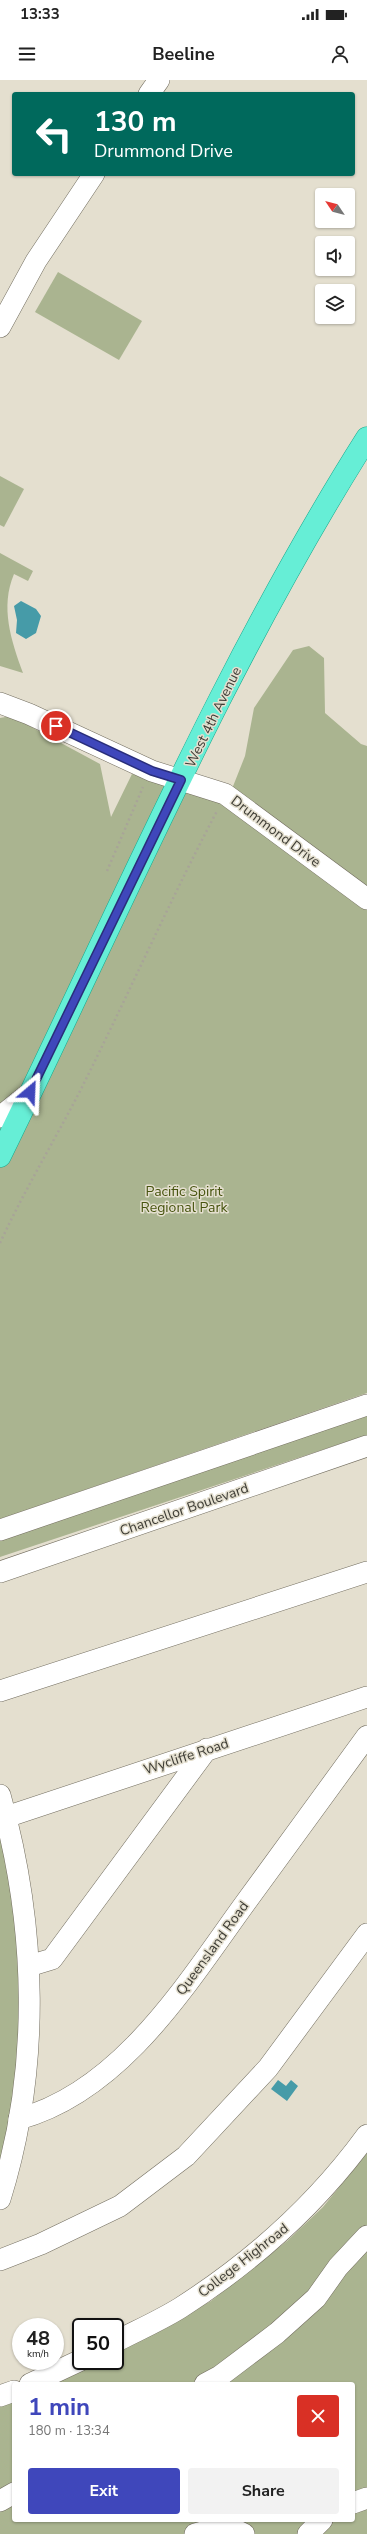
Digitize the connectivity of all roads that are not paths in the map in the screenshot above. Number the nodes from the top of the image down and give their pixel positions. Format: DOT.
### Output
graph roads {
  1 [pos="159,80"];
  2 [pos="150,92"];
  3 [pos="93,176"];
  4 [pos="0,327"];
  5 [pos="367,438"];
  6 [pos="0,703"];
  7 [pos="181,780"];
  8 [pos="367,899"];
  9 [pos="30,1092"];
  10 [pos="0,1117"];
  11 [pos="0,1156"];
  12 [pos="367,1405"];
  13 [pos="367,1446"];
  14 [pos="0,1530"];
  15 [pos="0,1572"];
  16 [pos="367,1572"];
  17 [pos="0,1691"];
  18 [pos="367,1697"];
  19 [pos="367,1736"];
  20 [pos="207,1749"];
  21 [pos="0,1796"];
  22 [pos="6,1817"];
  23 [pos="367,1934"];
  24 [pos="29,1966"];
  25 [pos="20,2119"];
  26 [pos="367,2136"];
  27 [pos="0,2199"];
  28 [pos="367,2236"];
  29 [pos="0,2260"];
  30 [pos="124,2337"];
  31 [pos="72,2364"];
  32 [pos="34,2382"];
  33 [pos="209,2382"];
  34 [pos="12,2393"];
  35 [pos="0,2396"];
  36 [pos="12,2494"];
  37 [pos="367,2498"];
  38 [pos="0,2501"];
  39 [pos="355,2503"];
  40 [pos="320,2522"];
  41 [pos="195,2534"];
  42 [pos="244,2534"];
  43 [pos="308,2534"];
  1 -- 2 [label="street"];
  3 -- 4 [label="street"];
  5 -- 7 [label="main road, West 4th Avenue"];
  6 -- 7 [label="street, Drummond Drive"];
  7 -- 8 [label="street, Drummond Drive"];
  7 -- 9 [label="main road, West 4th Avenue"];
  9 -- 10 [label="street"];
  9 -- 11 [label="main road, West 4th Avenue"];
  12 -- 14 [label="street"];
  13 -- 15 [label="street, Chancellor Boulevard"];
  16 -- 17 [label="street"];
  18 -- 20 [label="street, Wycliffe Road"];
  19 -- 25 [label="street, Queensland Road"];
  20 -- 22 [label="street, Wycliffe Road"];
  20 -- 24 [label="street"];
  21 -- 22 [label="street"];
  22 -- 24 [label="street"];
  23 -- 29 [label="street"];
  24 -- 25 [label="street"];
  25 -- 27 [label="street"];
  26 -- 30 [label="street, College Highroad"];
  28 -- 33 [label="street"];
  31 -- 32 [label="street"];
  34 -- 35 [label="street"];
  36 -- 38 [label="street"];
  37 -- 39 [label="street"];
  40 -- 43 [label="street"];
  41 -- 42 [label="street"];
}
